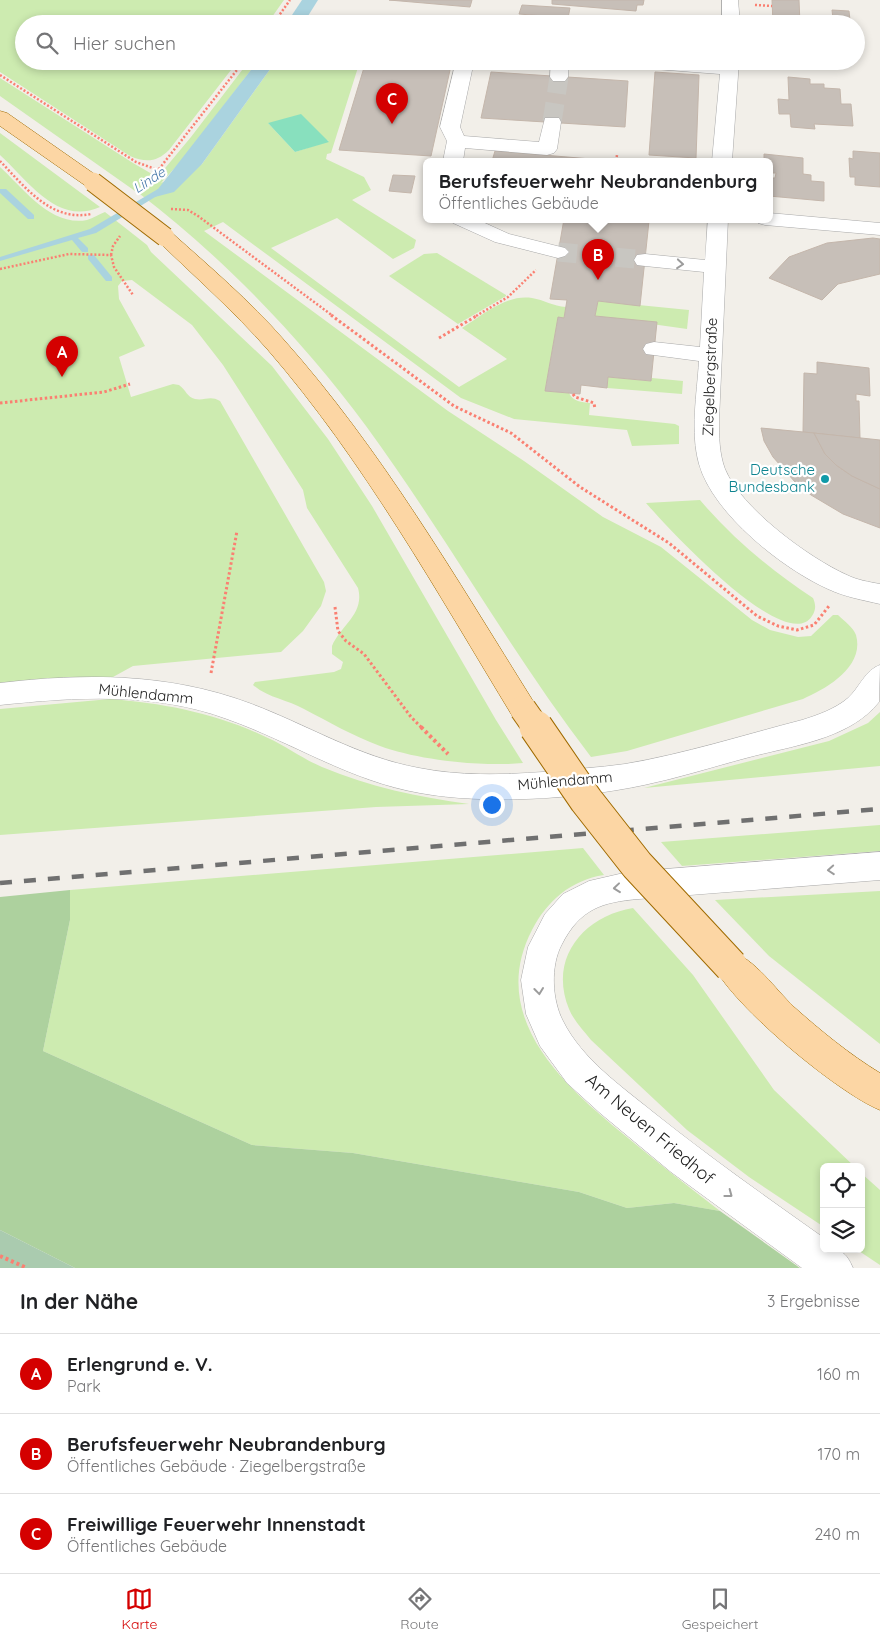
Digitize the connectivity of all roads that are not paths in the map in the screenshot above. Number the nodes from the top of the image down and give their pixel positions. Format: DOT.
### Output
graph roads {
  1 [pos="730,0"];
  2 [pos="731,15"];
  3 [pos="461,70"];
  4 [pos="730,70"];
  5 [pos="0,117"];
  6 [pos="552,122"];
  7 [pos="457,141"];
  8 [pos="454,158"];
  9 [pos="722,158"];
  10 [pos="773,220"];
  11 [pos="469,223"];
  12 [pos="718,223"];
  13 [pos="880,228"];
  14 [pos="558,252"];
  15 [pos="645,260"];
  16 [pos="715,267"];
  17 [pos="654,349"];
  18 [pos="711,355"];
  19 [pos="880,594"];
  20 [pos="880,676"];
  21 [pos="0,694"];
  22 [pos="880,866"];
  23 [pos="874,1093"];
  24 [pos="834,1268"];
  1 -- 2 [label="street"];
  3 -- 7 [label="street"];
  4 -- 9 [label="street"];
  5 -- 23 [label="main road, bridge"];
  6 -- 7 [label="street"];
  7 -- 8 [label="street"];
  10 -- 13 [label="street"];
  11 -- 14 [label="street"];
  12 -- 16 [label="street, Ziegelbergstraße"];
  15 -- 16 [label="street, one-way"];
  16 -- 18 [label="street, Ziegelbergstraße"];
  17 -- 18 [label="street"];
  18 -- 19 [label="street, Ziegelbergstraße"];
  20 -- 21 [label="street, Mühlendamm"];
  22 -- 24 [label="street, Am Neuen Friedhof, one-way"];
}
